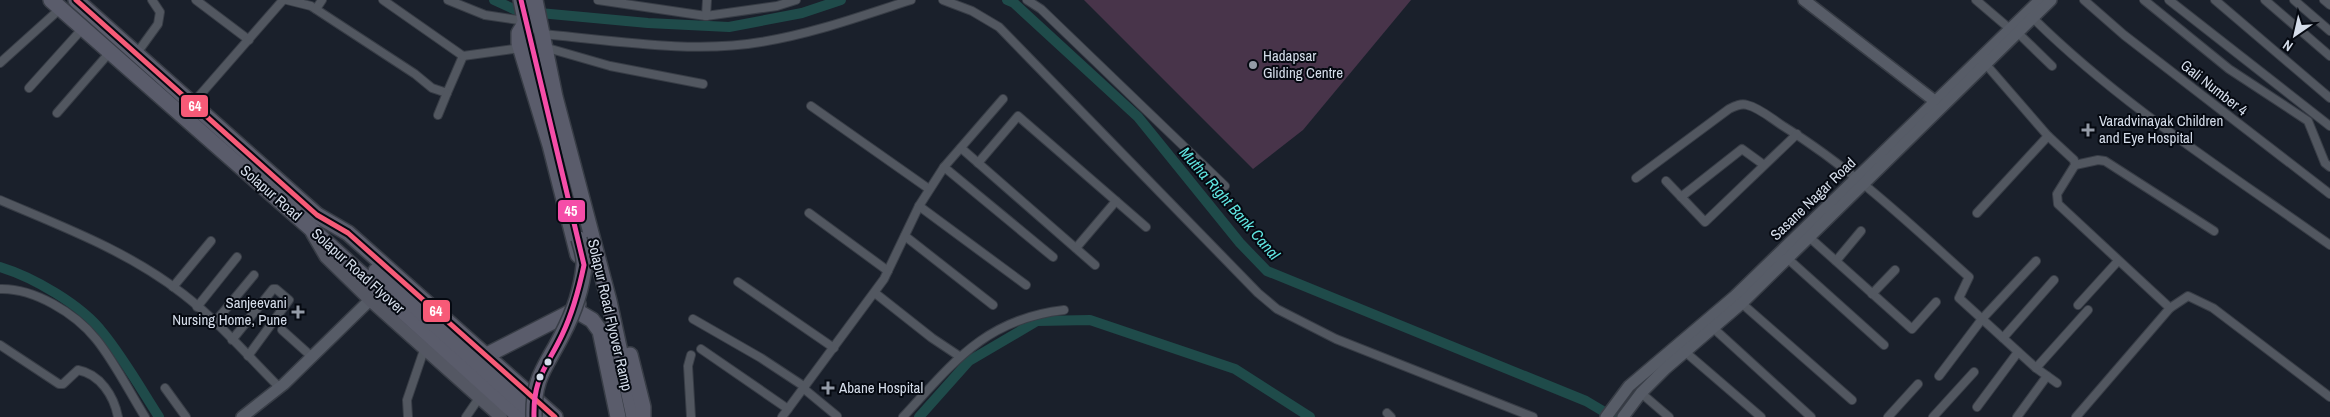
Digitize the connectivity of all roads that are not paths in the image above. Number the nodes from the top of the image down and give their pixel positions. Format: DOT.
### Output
graph roads {
  1 [pos="76,0"];
  2 [pos="152,0"];
  3 [pos="196,0"];
  4 [pos="283,0"];
  5 [pos="287,0"];
  6 [pos="322,0"];
  7 [pos="383,0"];
  8 [pos="448,0"];
  9 [pos="521,0"];
  10 [pos="535,0"];
  11 [pos="598,0"];
  12 [pos="707,0"];
  13 [pos="796,0"];
  14 [pos="910,0"];
  15 [pos="943,0"];
  16 [pos="1027,0"];
  17 [pos="1804,0"];
  18 [pos="1976,0"];
  19 [pos="2040,0"];
  20 [pos="2051,0"];
  21 [pos="2084,0"];
  22 [pos="2144,0"];
  23 [pos="2169,0"];
  24 [pos="2215,0"];
  25 [pos="2265,0"];
  26 [pos="2294,0"];
  27 [pos="2324,0"];
  28 [pos="56,4"];
  29 [pos="2330,5"];
  30 [pos="316,9"];
  31 [pos="706,16"];
  32 [pos="2033,18"];
  33 [pos="83,28"];
  34 [pos="2014,31"];
  35 [pos="2330,31"];
  36 [pos="531,32"];
  37 [pos="249,40"];
  38 [pos="110,52"];
  39 [pos="136,53"];
  40 [pos="463,56"];
  41 [pos="2330,56"];
  42 [pos="1983,61"];
  43 [pos="0,64"];
  44 [pos="2052,66"];
  45 [pos="703,84"];
  46 [pos="29,88"];
  47 [pos="447,93"];
  48 [pos="2330,98"];
  49 [pos="1003,99"];
  50 [pos="193,102"];
  51 [pos="1936,102"];
  52 [pos="811,106"];
  53 [pos="57,113"];
  54 [pos="438,115"];
  55 [pos="2330,126"];
  56 [pos="1797,134"];
  57 [pos="2048,136"];
  58 [pos="961,148"];
  59 [pos="978,163"];
  60 [pos="1764,165"];
  61 [pos="2075,165"];
  62 [pos="944,167"];
  63 [pos="2330,167"];
  64 [pos="1636,178"];
  65 [pos="1666,181"];
  66 [pos="1860,181"];
  67 [pos="1225,186"];
  68 [pos="929,189"];
  69 [pos="2330,194"];
  70 [pos="1681,197"];
  71 [pos="0,200"];
  72 [pos="1116,201"];
  73 [pos="919,206"];
  74 [pos="809,213"];
  75 [pos="1977,213"];
  76 [pos="312,220"];
  77 [pos="1146,227"];
  78 [pos="2214,230"];
  79 [pos="1860,232"];
  80 [pos="905,236"];
  81 [pos="1809,237"];
  82 [pos="211,241"];
  83 [pos="2330,245"];
  84 [pos="341,246"];
  85 [pos="1076,248"];
  86 [pos="237,257"];
  87 [pos="1053,257"];
  88 [pos="1787,258"];
  89 [pos="1836,261"];
  90 [pos="2036,261"];
  91 [pos="2118,261"];
  92 [pos="1094,265"];
  93 [pos="1895,270"];
  94 [pos="888,271"];
  95 [pos="254,274"];
  96 [pos="2054,280"];
  97 [pos="738,282"];
  98 [pos="1026,285"];
  99 [pos="173,287"];
  100 [pos="0,288"];
  101 [pos="875,293"];
  102 [pos="1872,294"];
  103 [pos="370,300"];
  104 [pos="1738,300"];
  105 [pos="1936,302"];
  106 [pos="2078,304"];
  107 [pos="993,305"];
  108 [pos="197,306"];
  109 [pos="2170,308"];
  110 [pos="575,310"];
  111 [pos="1064,310"];
  112 [pos="2088,310"];
  113 [pos="693,319"];
  114 [pos="1982,319"];
  115 [pos="215,322"];
  116 [pos="1710,325"];
  117 [pos="282,330"];
  118 [pos="2003,338"];
  119 [pos="232,340"];
  120 [pos="0,345"];
  121 [pos="1884,345"];
  122 [pos="834,348"];
  123 [pos="701,349"];
  124 [pos="1682,349"];
  125 [pos="424,350"];
  126 [pos="2018,352"];
  127 [pos="487,355"];
  128 [pos="691,355"];
  129 [pos="248,356"];
  130 [pos="311,356"];
  131 [pos="959,356"];
  132 [pos="2036,368"];
  133 [pos="1974,372"];
  134 [pos="1939,376"];
  135 [pos="2047,376"];
  136 [pos="2057,383"];
  137 [pos="1918,384"];
  138 [pos="279,387"];
  139 [pos="165,388"];
  140 [pos="804,388"];
  141 [pos="1640,393"];
  142 [pos="479,398"];
  143 [pos="2330,398"];
  144 [pos="1852,400"];
  145 [pos="1977,407"];
  146 [pos="788,409"];
  147 [pos="1609,412"];
  148 [pos="640,414"];
  149 [pos="1624,415"];
  150 [pos="838,416"];
  151 [pos="118,417"];
  152 [pos="145,417"];
  153 [pos="186,417"];
  154 [pos="242,417"];
  155 [pos="408,417"];
  156 [pos="466,417"];
  157 [pos="501,417"];
  158 [pos="520,417"];
  159 [pos="535,417"];
  160 [pos="555,417"];
  161 [pos="618,417"];
  162 [pos="655,417"];
  163 [pos="691,417"];
  164 [pos="782,417"];
  165 [pos="903,417"];
  166 [pos="1533,417"];
  167 [pos="1669,417"];
  168 [pos="1761,417"];
  169 [pos="1811,417"];
  170 [pos="1888,417"];
  171 [pos="1933,417"];
  172 [pos="2017,417"];
  173 [pos="2076,417"];
  1 -- 39 [label="highway, Solapur Road"];
  2 -- 39 [label="street"];
  3 -- 37 [label="street"];
  4 -- 37 [label="street"];
  5 -- 30 [label="street"];
  6 -- 30 [label="street"];
  7 -- 40 [label="street"];
  8 -- 36 [label="street"];
  9 -- 36 [label="highway"];
  10 -- 36 [label="highway"];
  11 -- 31 [label="street"];
  12 -- 31 [label="street"];
  13 -- 31 [label="street"];
  14 -- 36 [label="street"];
  15 -- 166 [label="street"];
  16 -- 67 [label="street"];
  17 -- 51 [label="street"];
  18 -- 34 [label="street"];
  19 -- 34 [label="street, Sasane Nagar Road"];
  20 -- 32 [label="street, Sasane Nagar Road"];
  21 -- 69 [label="street, Gali Number 4"];
  22 -- 63 [label="street"];
  23 -- 55 [label="street"];
  24 -- 48 [label="street"];
  25 -- 41 [label="street"];
  26 -- 35 [label="street"];
  27 -- 29 [label="street"];
  28 -- 33 [label="highway, Solapur Road"];
  28 -- 43 [label="street"];
  30 -- 47 [label="street"];
  32 -- 34 [label="street, Sasane Nagar Road"];
  32 -- 83 [label="street"];
  33 -- 38 [label="highway, Solapur Road"];
  33 -- 46 [label="street"];
  34 -- 42 [label="street, Sasane Nagar Road"];
  34 -- 44 [label="street"];
  36 -- 40 [label="street"];
  36 -- 45 [label="street"];
  36 -- 110 [label="highway"];
  36 -- 148 [label="highway, Solapur Road Flyover Ramp"];
  36 -- 159 [label="highway, bridge"];
  37 -- 50 [label="street"];
  38 -- 53 [label="street"];
  38 -- 76 [label="highway, Solapur Road"];
  39 -- 50 [label="highway, Solapur Road"];
  40 -- 47 [label="street"];
  42 -- 51 [label="street, Sasane Nagar Road"];
  42 -- 57 [label="street"];
  42 -- 66 [label="street, Sasane Nagar Road"];
  47 -- 54 [label="street"];
  49 -- 58 [label="street"];
  50 -- 76 [label="highway, Solapur Road"];
  51 -- 66 [label="street, Sasane Nagar Road"];
  52 -- 68 [label="street"];
  56 -- 60 [label="street"];
  56 -- 64 [label="street"];
  56 -- 66 [label="street"];
  57 -- 61 [label="street"];
  57 -- 75 [label="street"];
  58 -- 59 [label="street"];
  58 -- 62 [label="street"];
  59 -- 72 [label="street"];
  59 -- 85 [label="street"];
  60 -- 70 [label="street"];
  60 -- 70 [label="street"];
  61 -- 78 [label="street"];
  61 -- 91 [label="street"];
  62 -- 68 [label="street"];
  62 -- 87 [label="street"];
  65 -- 70 [label="street"];
  66 -- 81 [label="street, Sasane Nagar Road"];
  66 -- 104 [label="street, Sasane Nagar Road"];
  66 -- 114 [label="street"];
  68 -- 73 [label="street"];
  71 -- 99 [label="street"];
  72 -- 77 [label="street"];
  72 -- 85 [label="street"];
  73 -- 80 [label="street"];
  73 -- 98 [label="street"];
  74 -- 94 [label="street"];
  76 -- 84 [label="highway, Solapur Road Flyover"];
  76 -- 103 [label="main road, Solapur Road"];
  76 -- 127 [label="highway, Solapur Road"];
  79 -- 89 [label="street"];
  80 -- 94 [label="street"];
  80 -- 107 [label="street"];
  81 -- 88 [label="street, Sasane Nagar Road"];
  81 -- 89 [label="street"];
  82 -- 99 [label="street"];
  84 -- 158 [label="highway, Solapur Road Flyover"];
  84 -- 159 [label="highway, Solapur Road Flyover"];
  85 -- 92 [label="street"];
  86 -- 108 [label="street"];
  88 -- 104 [label="street, Sasane Nagar Road"];
  88 -- 121 [label="street"];
  89 -- 102 [label="street"];
  90 -- 114 [label="street"];
  91 -- 106 [label="street"];
  91 -- 109 [label="street"];
  93 -- 102 [label="street"];
  94 -- 101 [label="street"];
  95 -- 115 [label="street"];
  96 -- 118 [label="street"];
  97 -- 122 [label="street"];
  99 -- 108 [label="street"];
  100 -- 152 [label="street"];
  101 -- 122 [label="street"];
  101 -- 131 [label="street"];
  102 -- 105 [label="street"];
  103 -- 125 [label="main road, Solapur Road"];
  103 -- 130 [label="street"];
  104 -- 116 [label="street, Sasane Nagar Road"];
  104 -- 144 [label="street"];
  108 -- 115 [label="street"];
  109 -- 143 [label="street"];
  109 -- 173 [label="street"];
  110 -- 127 [label="highway"];
  110 -- 161 [label="highway"];
  111 -- 131 [label="street"];
  112 -- 132 [label="street"];
  113 -- 140 [label="street"];
  114 -- 118 [label="street"];
  114 -- 134 [label="street"];
  115 -- 119 [label="street"];
  116 -- 124 [label="street, Sasane Nagar Road"];
  116 -- 169 [label="street"];
  117 -- 130 [label="street"];
  118 -- 126 [label="street"];
  119 -- 129 [label="street"];
  119 -- 129 [label="street"];
  120 -- 151 [label="street"];
  122 -- 140 [label="street"];
  123 -- 146 [label="street"];
  124 -- 141 [label="street, Sasane Nagar Road"];
  124 -- 147 [label="street, Sasane Nagar Road"];
  124 -- 168 [label="street"];
  125 -- 142 [label="main road, Solapur Road"];
  125 -- 155 [label="street"];
  126 -- 132 [label="street"];
  126 -- 145 [label="street"];
  127 -- 160 [label="highway, Solapur Road"];
  128 -- 163 [label="street"];
  129 -- 138 [label="street"];
  130 -- 138 [label="street"];
  131 -- 165 [label="street"];
  132 -- 135 [label="street"];
  133 -- 171 [label="street"];
  135 -- 136 [label="street"];
  135 -- 172 [label="street"];
  137 -- 170 [label="street"];
  138 -- 154 [label="street"];
  139 -- 153 [label="street"];
  140 -- 146 [label="street"];
  140 -- 150 [label="street"];
  141 -- 149 [label="street, Sasane Nagar Road"];
  141 -- 167 [label="street"];
  142 -- 156 [label="street"];
  142 -- 157 [label="main road, Solapur Road"];
  146 -- 164 [label="street"];
  148 -- 162 [label="highway"];
}
